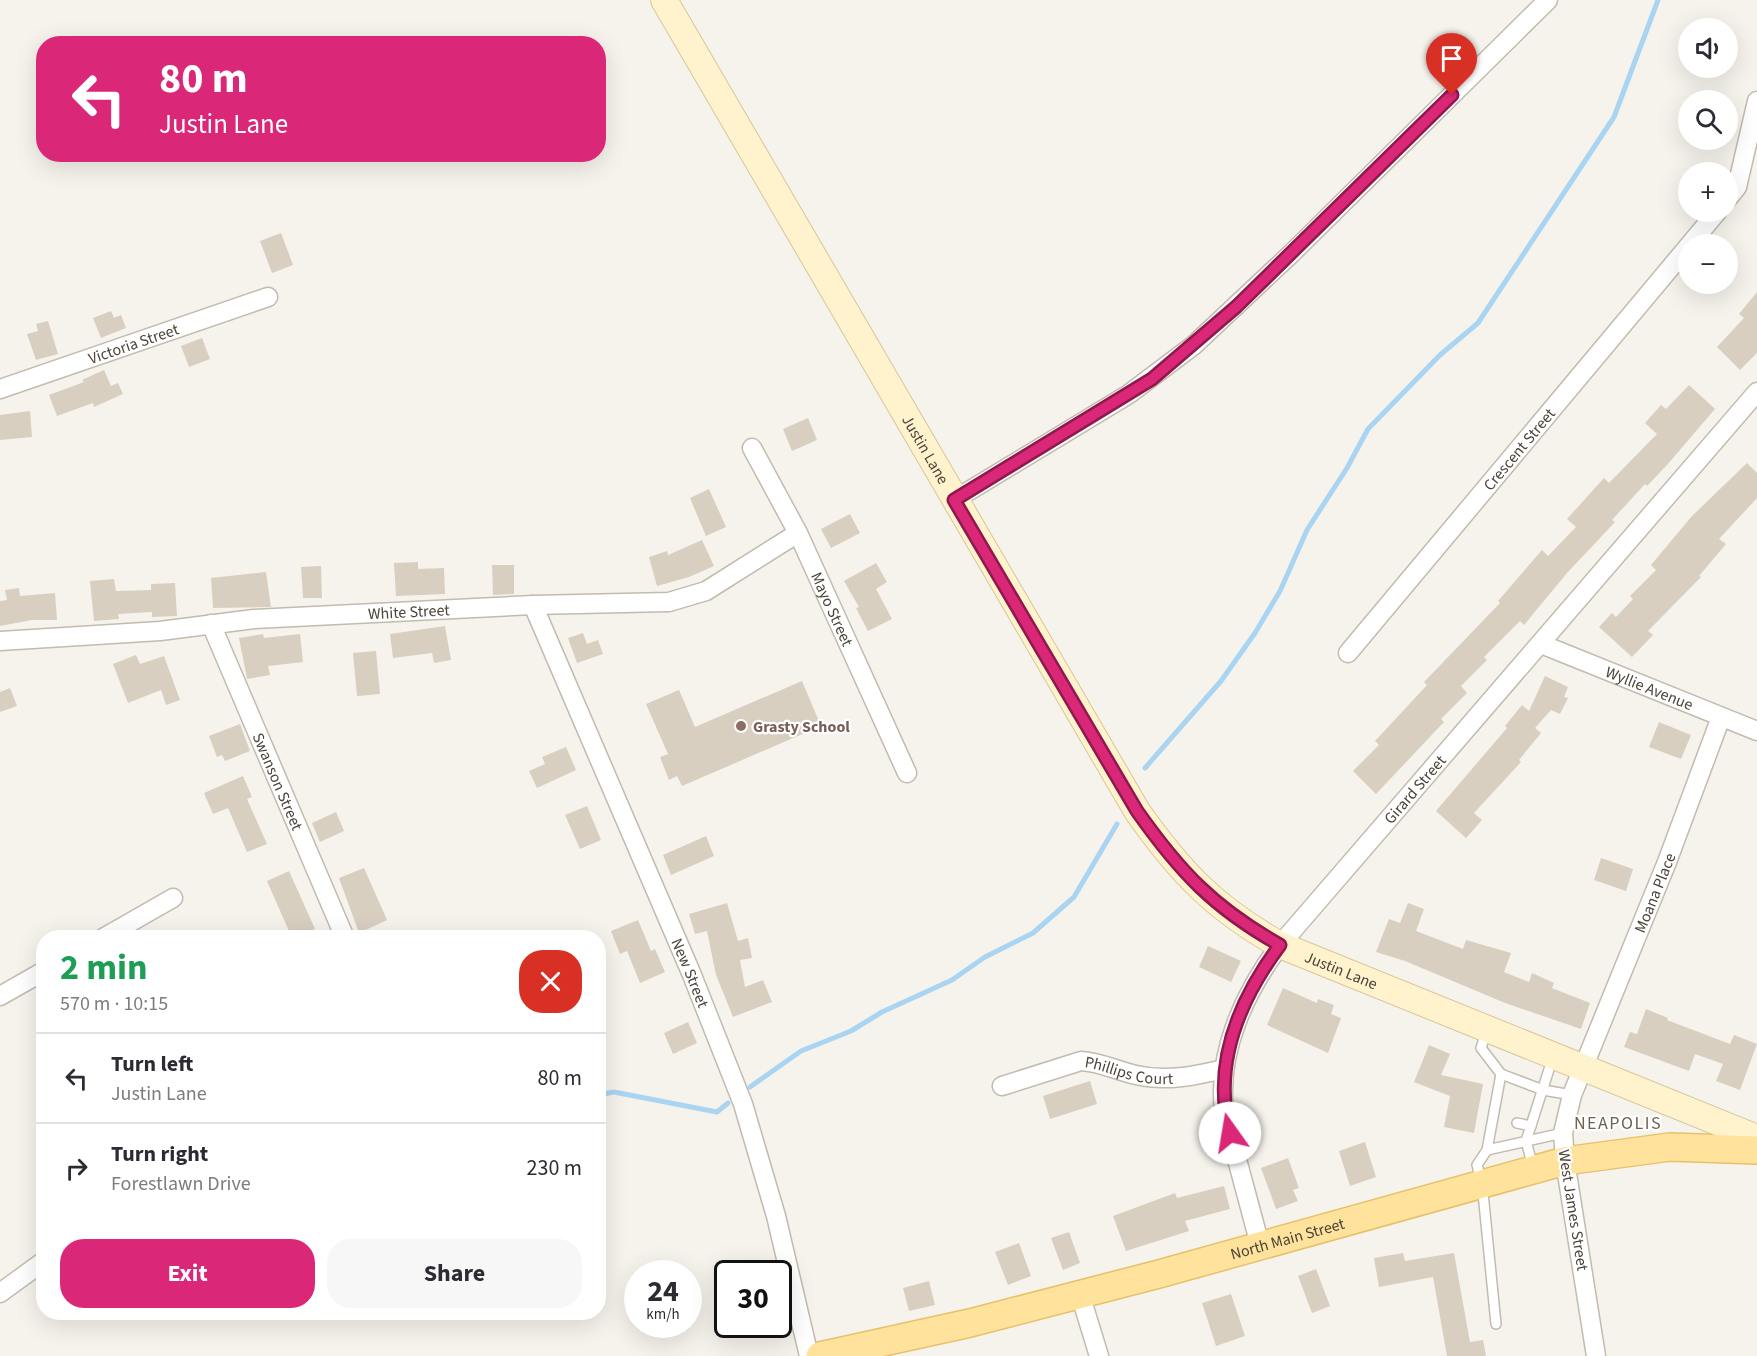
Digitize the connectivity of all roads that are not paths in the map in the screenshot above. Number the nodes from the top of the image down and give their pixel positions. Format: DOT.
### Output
graph roads {
  1 [pos="664,0"];
  2 [pos="1548,0"];
  3 [pos="1757,101"];
  4 [pos="1738,183"];
  5 [pos="1709,222"];
  6 [pos="268,297"];
  7 [pos="0,389"];
  8 [pos="1757,392"];
  9 [pos="752,448"];
  10 [pos="954,500"];
  11 [pos="798,533"];
  12 [pos="533,605"];
  13 [pos="211,624"];
  14 [pos="0,641"];
  15 [pos="1541,644"];
  16 [pos="1348,653"];
  17 [pos="1721,717"];
  18 [pos="1757,731"];
  19 [pos="907,773"];
  20 [pos="173,898"];
  21 [pos="117,930"];
  22 [pos="342,930"];
  23 [pos="1280,945"];
  24 [pos="36,976"];
  25 [pos="0,996"];
  26 [pos="1488,1028"];
  27 [pos="1554,1055"];
  28 [pos="1583,1067"];
  29 [pos="1224,1069"];
  30 [pos="1501,1074"];
  31 [pos="1002,1086"];
  32 [pos="1543,1089"];
  33 [pos="1572,1095"];
  34 [pos="1517,1123"];
  35 [pos="1531,1126"];
  36 [pos="1563,1133"];
  37 [pos="1757,1138"];
  38 [pos="1526,1141"];
  39 [pos="1487,1150"];
  40 [pos="1757,1150"];
  41 [pos="1565,1161"];
  42 [pos="1533,1168"];
  43 [pos="1482,1183"];
  44 [pos="1260,1245"];
  45 [pos="36,1267"];
  46 [pos="0,1293"];
  47 [pos="1080,1294"];
  48 [pos="1496,1324"];
  49 [pos="852,1353"];
  50 [pos="809,1356"];
  51 [pos="820,1356"];
  52 [pos="1099,1356"];
  53 [pos="1596,1356"];
  1 -- 10 [label="main road, Justin Lane"];
  2 -- 10 [label="street"];
  3 -- 4 [label="street"];
  5 -- 16 [label="street, Crescent Street"];
  6 -- 7 [label="street, Victoria Street"];
  8 -- 15 [label="street, Girard Street"];
  9 -- 11 [label="street, Mayo Street"];
  10 -- 23 [label="main road, Justin Lane"];
  11 -- 12 [label="street, White Street"];
  11 -- 19 [label="street, Mayo Street"];
  12 -- 13 [label="street, White Street"];
  12 -- 50 [label="street, New Street"];
  13 -- 14 [label="street, White Street"];
  13 -- 22 [label="street, Swanson Street"];
  15 -- 17 [label="street, Wyllie Avenue"];
  15 -- 23 [label="street, Girard Street"];
  17 -- 18 [label="street, Wyllie Avenue"];
  17 -- 28 [label="street, Moana Place"];
  20 -- 21 [label="street"];
  23 -- 26 [label="main road, Justin Lane"];
  23 -- 29 [label="street, Girard Street"];
  24 -- 25 [label="street"];
  26 -- 27 [label="main road, Justin Lane"];
  26 -- 30 [label="lane"];
  27 -- 28 [label="main road, Justin Lane"];
  27 -- 32 [label="lane"];
  28 -- 33 [label="street, West James Street"];
  28 -- 37 [label="main road, Justin Lane"];
  29 -- 31 [label="street, Phillips Court"];
  29 -- 44 [label="street, Girard Street"];
  30 -- 32 [label="lane"];
  30 -- 39 [label="lane"];
  32 -- 33 [label="lane"];
  32 -- 35 [label="lane"];
  33 -- 36 [label="street, West James Street"];
  34 -- 35 [label="lane"];
  35 -- 38 [label="lane"];
  36 -- 38 [label="lane"];
  36 -- 41 [label="street, West James Street"];
  38 -- 39 [label="lane"];
  38 -- 42 [label="lane"];
  39 -- 43 [label="lane"];
  40 -- 41 [label="main road, North Main Street"];
  41 -- 42 [label="main road, North Main Street"];
  41 -- 53 [label="street, West James Street"];
  42 -- 43 [label="main road, North Main Street"];
  43 -- 44 [label="main road, North Main Street"];
  43 -- 48 [label="lane"];
  44 -- 47 [label="main road, North Main Street"];
  45 -- 46 [label="street"];
  47 -- 49 [label="main road, North Main Street"];
  47 -- 52 [label="street"];
  49 -- 51 [label="main road, North Main Street"];
}
